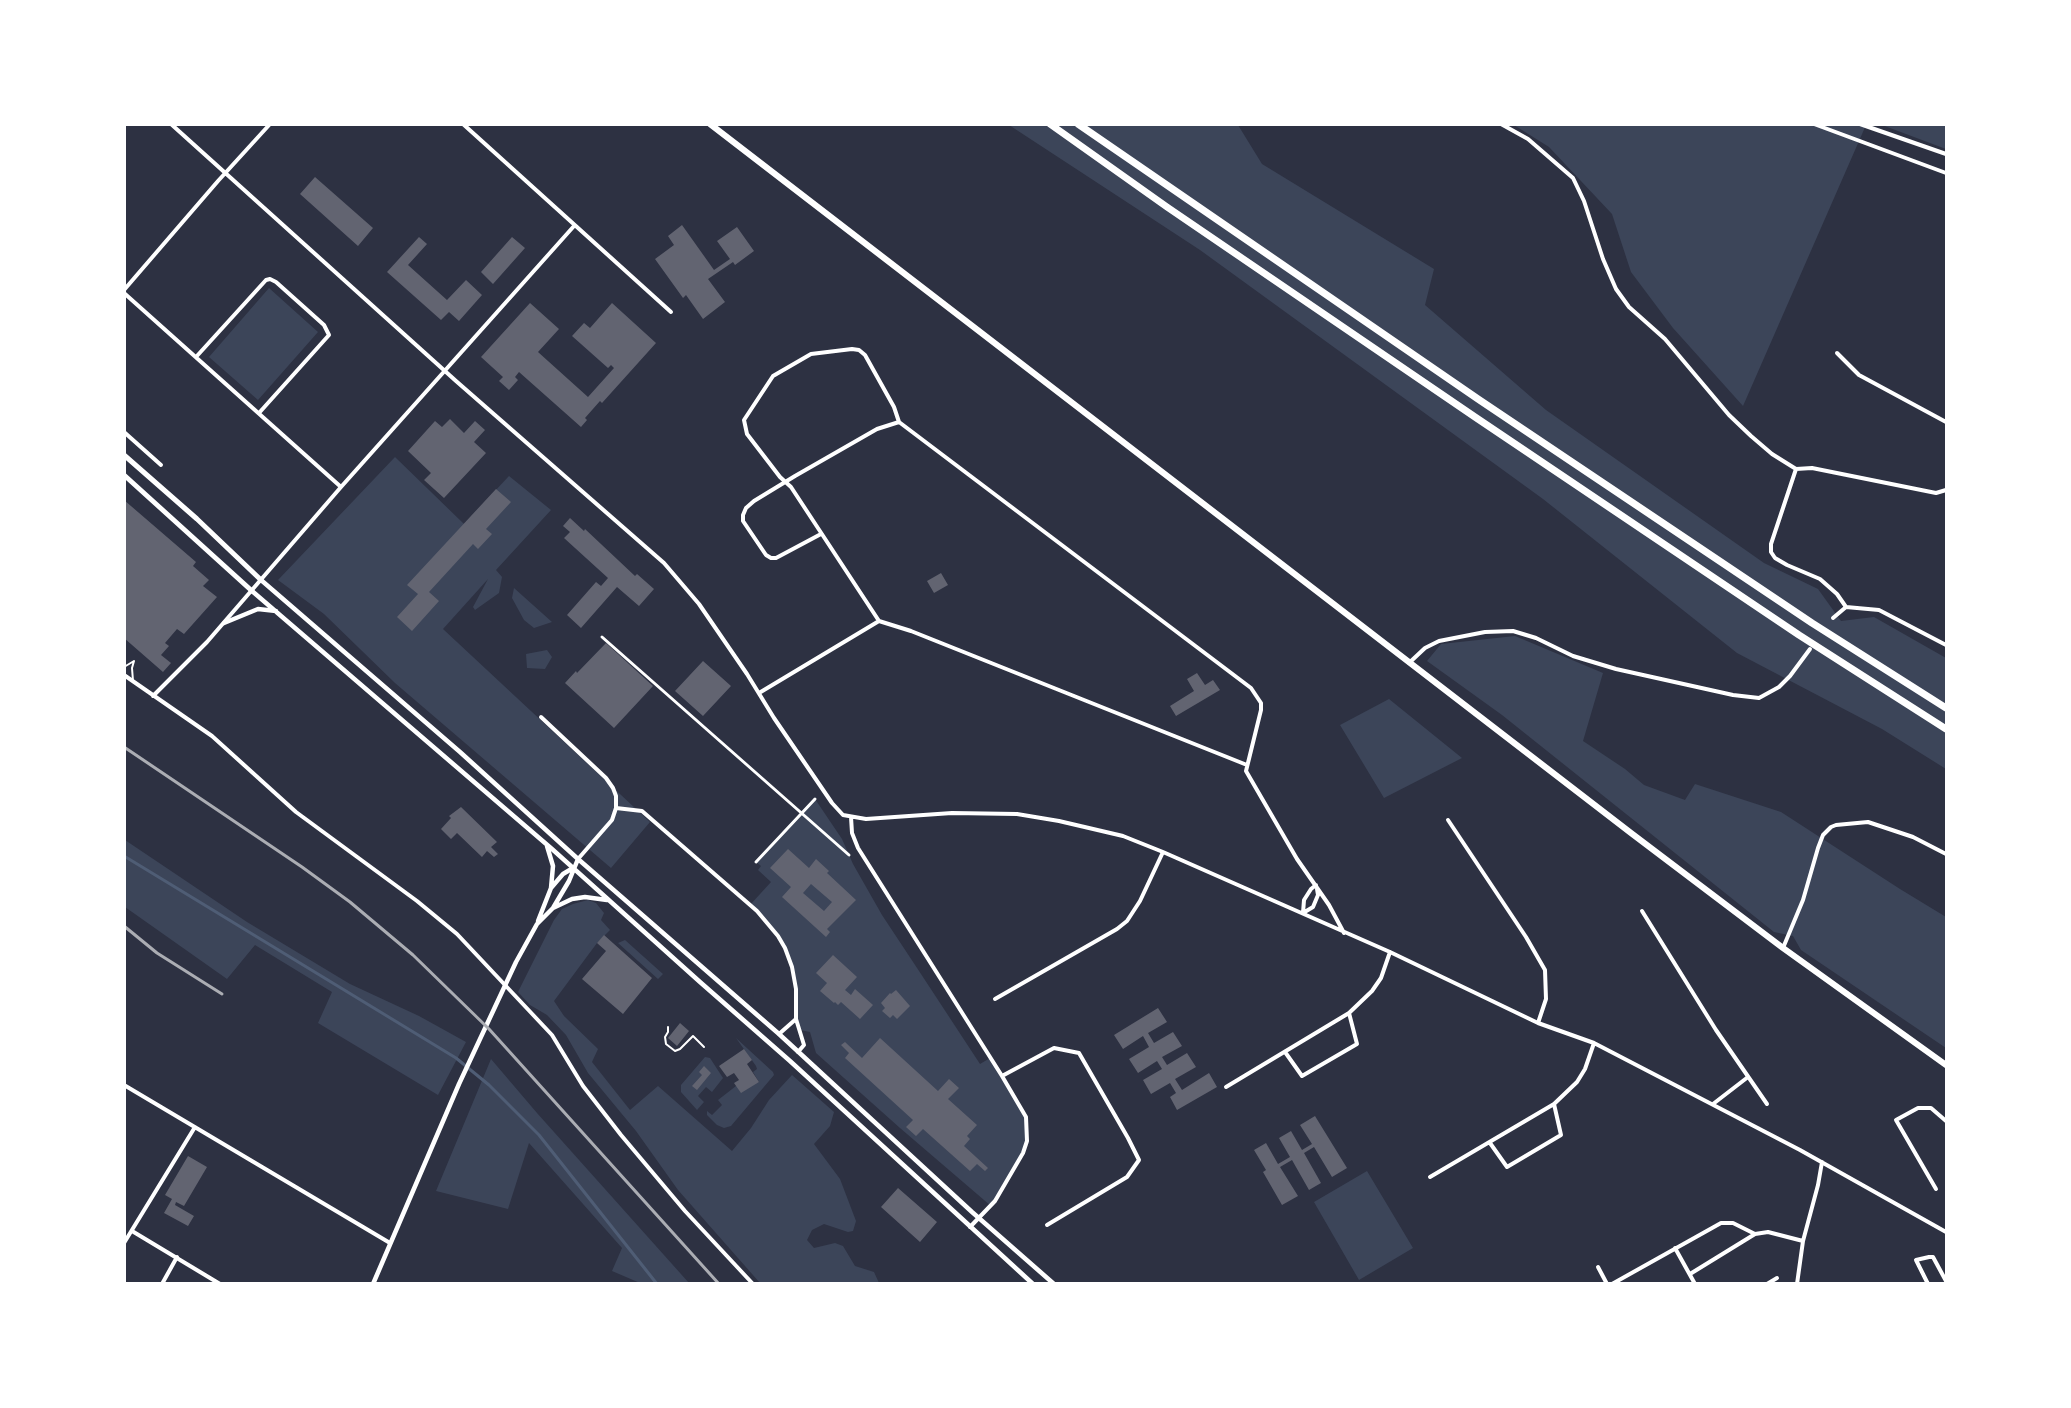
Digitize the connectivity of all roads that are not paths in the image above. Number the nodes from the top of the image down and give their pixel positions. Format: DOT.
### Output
graph roads {
  1 [pos="171,124"];
  2 [pos="270,124"];
  3 [pos="462,124"];
  4 [pos="710,124"];
  5 [pos="1050,124"];
  6 [pos="1078,124"];
  7 [pos="1501,124"];
  8 [pos="1814,124"];
  9 [pos="1860,124"];
  10 [pos="1947,154"];
  11 [pos="226,173"];
  12 [pos="1947,173"];
  13 [pos="574,226"];
  14 [pos="124,291"];
  15 [pos="671,312"];
  16 [pos="1837,353"];
  17 [pos="196,357"];
  18 [pos="446,371"];
  19 [pos="259,413"];
  20 [pos="899,422"];
  21 [pos="1947,422"];
  22 [pos="124,432"];
  23 [pos="124,455"];
  24 [pos="161,465"];
  25 [pos="1796,469"];
  26 [pos="124,475"];
  27 [pos="785,482"];
  28 [pos="341,487"];
  29 [pos="1947,490"];
  30 [pos="821,534"];
  31 [pos="261,580"];
  32 [pos="252,591"];
  33 [pos="1846,607"];
  34 [pos="277,611"];
  35 [pos="1833,618"];
  36 [pos="879,621"];
  37 [pos="224,623"];
  38 [pos="602,637"];
  39 [pos="1947,645"];
  40 [pos="1810,649"];
  41 [pos="1409,663"];
  42 [pos="124,667"];
  43 [pos="124,675"];
  44 [pos="133,681"];
  45 [pos="759,693"];
  46 [pos="153,696"];
  47 [pos="1947,708"];
  48 [pos="541,717"];
  49 [pos="1947,729"];
  50 [pos="1247,765"];
  51 [pos="815,799"];
  52 [pos="616,808"];
  53 [pos="801,814"];
  54 [pos="850,818"];
  55 [pos="1448,820"];
  56 [pos="547,845"];
  57 [pos="1162,852"];
  58 [pos="1947,854"];
  59 [pos="849,855"];
  60 [pos="578,859"];
  61 [pos="756,862"];
  62 [pos="573,868"];
  63 [pos="1316,885"];
  64 [pos="551,888"];
  65 [pos="607,900"];
  66 [pos="553,908"];
  67 [pos="1642,911"];
  68 [pos="1303,914"];
  69 [pos="537,924"];
  70 [pos="1344,933"];
  71 [pos="1783,948"];
  72 [pos="1390,952"];
  73 [pos="995,999"];
  74 [pos="1349,1013"];
  75 [pos="796,1019"];
  76 [pos="1538,1023"];
  77 [pos="668,1027"];
  78 [pos="779,1034"];
  79 [pos="1594,1043"];
  80 [pos="704,1047"];
  81 [pos="798,1052"];
  82 [pos="1285,1052"];
  83 [pos="1947,1065"];
  84 [pos="1002,1076"];
  85 [pos="1748,1077"];
  86 [pos="124,1085"];
  87 [pos="1226,1087"];
  88 [pos="1554,1104"];
  89 [pos="1713,1104"];
  90 [pos="1767,1104"];
  91 [pos="1947,1121"];
  92 [pos="195,1127"];
  93 [pos="1490,1143"];
  94 [pos="1822,1162"];
  95 [pos="1430,1178"];
  96 [pos="1936,1189"];
  97 [pos="979,1218"];
  98 [pos="1047,1225"];
  99 [pos="970,1227"];
  100 [pos="132,1231"];
  101 [pos="1947,1232"];
  102 [pos="1755,1234"];
  103 [pos="1803,1241"];
  104 [pos="124,1243"];
  105 [pos="390,1243"];
  106 [pos="1675,1248"];
  107 [pos="177,1257"];
  108 [pos="1598,1267"];
  109 [pos="1690,1274"];
  110 [pos="1777,1278"];
  111 [pos="1947,1281"];
  112 [pos="1051,1283"];
  113 [pos="162,1284"];
  114 [pos="220,1284"];
  115 [pos="373,1284"];
  116 [pos="753,1284"];
  117 [pos="1033,1284"];
  118 [pos="1607,1284"];
  119 [pos="1612,1284"];
  120 [pos="1695,1284"];
  121 [pos="1767,1284"];
  122 [pos="1797,1284"];
  123 [pos="1928,1284"];
  1 -- 11 [label="street"];
  2 -- 11 [label="street"];
  3 -- 13 [label="street"];
  4 -- 41 [label="main road"];
  5 -- 49 [label="highway"];
  6 -- 47 [label="highway"];
  7 -- 25 [label="street"];
  8 -- 12 [label="street"];
  9 -- 10 [label="street"];
  11 -- 14 [label="street"];
  11 -- 18 [label="street"];
  13 -- 15 [label="street"];
  13 -- 18 [label="street"];
  14 -- 17 [label="street"];
  16 -- 21 [label="street"];
  17 -- 19 [label="street"];
  17 -- 19 [label="street"];
  18 -- 28 [label="street"];
  18 -- 45 [label="street"];
  19 -- 28 [label="street"];
  20 -- 27 [label="street"];
  20 -- 27 [label="street"];
  20 -- 50 [label="street"];
  22 -- 24 [label="street"];
  23 -- 31 [label="main road"];
  25 -- 29 [label="street"];
  25 -- 33 [label="street"];
  26 -- 32 [label="main road"];
  27 -- 30 [label="street"];
  27 -- 30 [label="street"];
  28 -- 31 [label="street"];
  30 -- 36 [label="street"];
  31 -- 32 [label="street"];
  31 -- 60 [label="street"];
  32 -- 34 [label="street"];
  32 -- 37 [label="street"];
  33 -- 35 [label="street"];
  33 -- 39 [label="street"];
  34 -- 37 [label="street"];
  34 -- 56 [label="street"];
  36 -- 45 [label="street"];
  36 -- 50 [label="street"];
  37 -- 46 [label="street"];
  38 -- 53 [label="street"];
  40 -- 41 [label="street"];
  41 -- 71 [label="main road"];
  42 -- 44 [label="lane"];
  43 -- 44 [label="street"];
  44 -- 46 [label="street"];
  45 -- 54 [label="street"];
  46 -- 116 [label="street"];
  48 -- 52 [label="street"];
  50 -- 63 [label="street"];
  51 -- 53 [label="street"];
  52 -- 60 [label="street"];
  52 -- 75 [label="street"];
  53 -- 59 [label="street"];
  53 -- 61 [label="street"];
  54 -- 57 [label="street"];
  54 -- 84 [label="street"];
  55 -- 76 [label="street"];
  56 -- 62 [label="street"];
  56 -- 64 [label="street"];
  57 -- 68 [label="street"];
  57 -- 73 [label="street"];
  58 -- 71 [label="street"];
  60 -- 62 [label="street"];
  60 -- 78 [label="street"];
  62 -- 64 [label="street"];
  62 -- 65 [label="street"];
  62 -- 66 [label="street"];
  63 -- 68 [label="street"];
  63 -- 68 [label="street"];
  63 -- 70 [label="street"];
  64 -- 69 [label="street"];
  65 -- 66 [label="street"];
  65 -- 99 [label="street"];
  66 -- 69 [label="street"];
  67 -- 85 [label="street"];
  68 -- 70 [label="street"];
  69 -- 105 [label="street"];
  70 -- 72 [label="street"];
  71 -- 83 [label="main road"];
  72 -- 74 [label="street"];
  72 -- 76 [label="street"];
  74 -- 82 [label="street"];
  74 -- 82 [label="street"];
  75 -- 78 [label="street"];
  75 -- 81 [label="street"];
  76 -- 79 [label="street"];
  77 -- 80 [label="lane"];
  78 -- 81 [label="street"];
  79 -- 88 [label="street"];
  79 -- 89 [label="street"];
  81 -- 97 [label="street"];
  82 -- 87 [label="street"];
  84 -- 97 [label="street"];
  84 -- 98 [label="street"];
  85 -- 89 [label="street"];
  85 -- 90 [label="street"];
  86 -- 92 [label="street"];
  88 -- 93 [label="street"];
  88 -- 93 [label="street"];
  89 -- 94 [label="street"];
  91 -- 96 [label="street"];
  92 -- 100 [label="street"];
  92 -- 105 [label="street"];
  93 -- 95 [label="street"];
  94 -- 101 [label="street"];
  94 -- 103 [label="street"];
  97 -- 99 [label="street"];
  97 -- 112 [label="street"];
  99 -- 117 [label="street"];
  100 -- 104 [label="street"];
  100 -- 107 [label="street"];
  102 -- 103 [label="street"];
  102 -- 106 [label="street"];
  102 -- 109 [label="street"];
  103 -- 122 [label="street"];
  105 -- 115 [label="street"];
  106 -- 109 [label="street"];
  106 -- 119 [label="street"];
  107 -- 113 [label="street"];
  107 -- 114 [label="street"];
  108 -- 118 [label="street"];
  109 -- 120 [label="street"];
  110 -- 121 [label="street"];
  111 -- 123 [label="street"];
}
